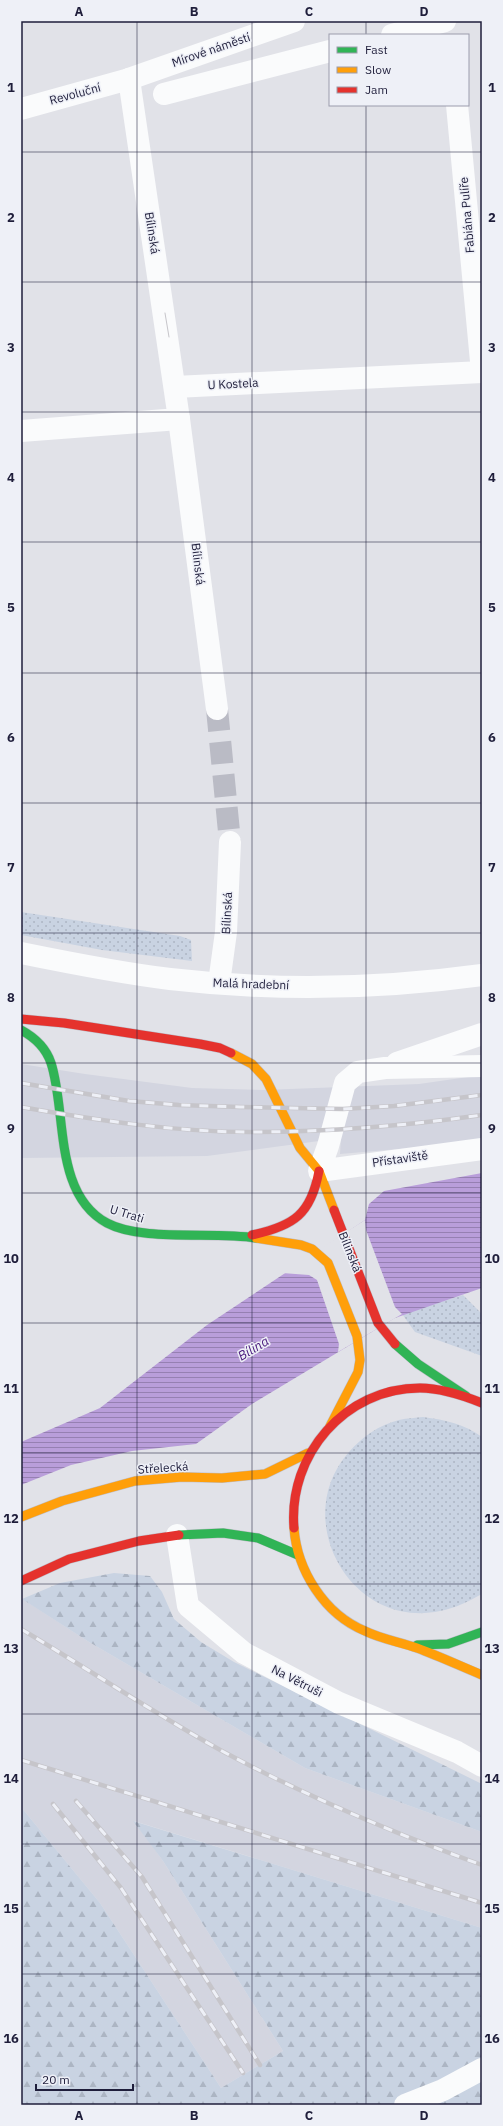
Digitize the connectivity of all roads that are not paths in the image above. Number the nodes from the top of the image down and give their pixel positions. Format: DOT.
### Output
graph roads {
  1 [pos="294,21"];
  2 [pos="445,21"];
  3 [pos="449,21"];
  4 [pos="396,34"];
  5 [pos="451,34"];
  6 [pos="329,52"];
  7 [pos="129,79"];
  8 [pos="164,94"];
  9 [pos="457,106"];
  10 [pos="21,109"];
  11 [pos="482,372"];
  12 [pos="175,387"];
  13 [pos="179,419"];
  14 [pos="21,431"];
  15 [pos="218,709"];
  16 [pos="230,842"];
  17 [pos="21,953"];
  18 [pos="482,975"];
  19 [pos="219,983"];
  20 [pos="21,1019"];
  21 [pos="21,1030"];
  22 [pos="482,1034"];
  23 [pos="482,1066"];
  24 [pos="385,1068"];
  25 [pos="482,1149"];
  26 [pos="319,1171"];
  27 [pos="244,1236"];
  28 [pos="312,1249"];
  29 [pos="466,1396"];
  30 [pos="482,1403"];
  31 [pos="330,1426"];
  32 [pos="308,1453"];
  33 [pos="21,1517"];
  34 [pos="177,1535"];
  35 [pos="298,1555"];
  36 [pos="21,1581"];
  37 [pos="482,1632"];
  38 [pos="410,1645"];
  39 [pos="482,1675"];
  40 [pos="482,1766"];
  41 [pos="482,2070"];
  42 [pos="405,2105"];
  1 -- 7 [label="street, Mírové náměstí"];
  2 -- 4 [label="street"];
  3 -- 5 [label="street"];
  6 -- 8 [label="street"];
  7 -- 10 [label="street, Revoluční"];
  7 -- 12 [label="street, Bílinská"];
  9 -- 11 [label="street, Fabiána Pulíře"];
  11 -- 12 [label="street, U Kostela"];
  12 -- 13 [label="street"];
  13 -- 14 [label="street"];
  13 -- 15 [label="street, Bílinská"];
  16 -- 19 [label="street, Bílinská"];
  17 -- 19 [label="street, Malá hradební"];
  18 -- 19 [label="street, Malá hradební"];
  20 -- 26 [label="street, Bílinská"];
  21 -- 27 [label="street, U Trati"];
  22 -- 24 [label="street"];
  23 -- 24 [label="street"];
  24 -- 26 [label="street"];
  25 -- 26 [label="street, Přístaviště"];
  26 -- 27 [label="street"];
  26 -- 29 [label="street, Bílinská"];
  27 -- 28 [label="street, U Trati"];
  28 -- 31 [label="street, Bílinská"];
  29 -- 30 [label="street, Střelecká"];
  29 -- 31 [label="street, Střelecká"];
  31 -- 32 [label="street, Střelecká"];
  32 -- 33 [label="street, Střelecká"];
  32 -- 35 [label="street, Střelecká"];
  34 -- 35 [label="street"];
  34 -- 36 [label="street"];
  34 -- 40 [label="street, Na Větruši"];
  35 -- 38 [label="street, Střelecká"];
  37 -- 38 [label="street, Střelecká"];
  38 -- 39 [label="street, Střelecká"];
  41 -- 42 [label="street"];
}
